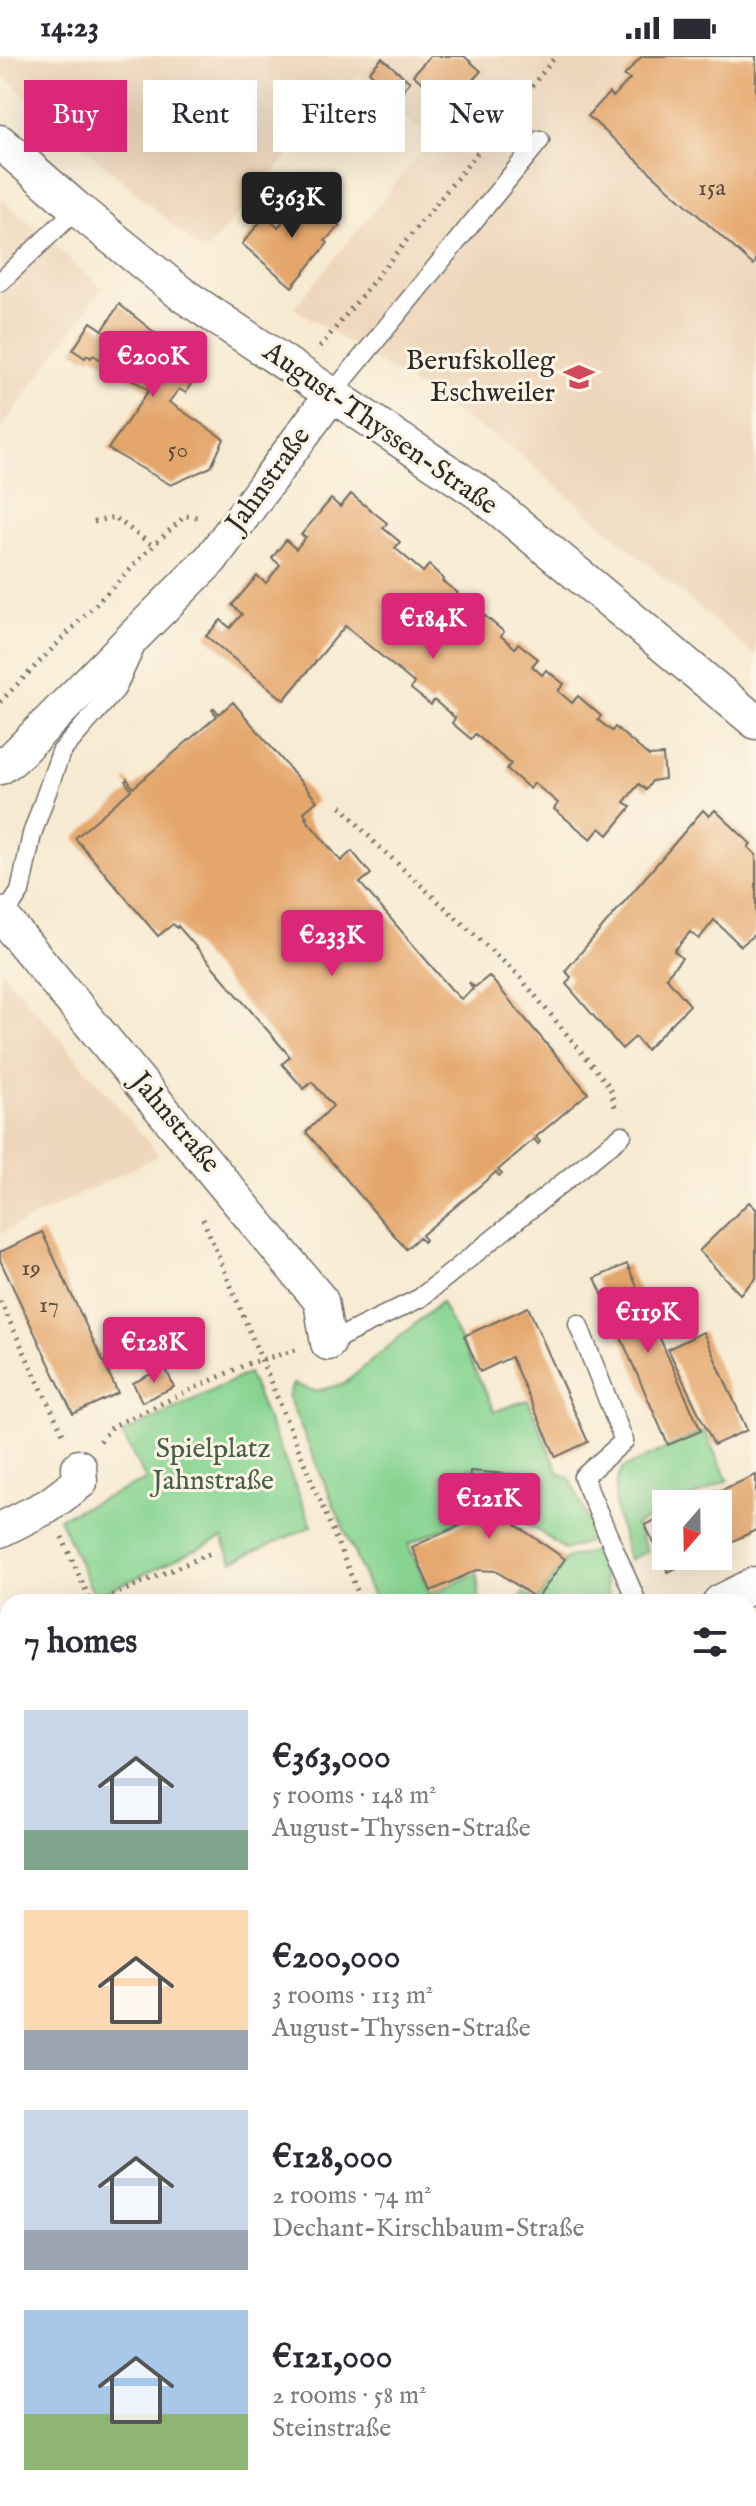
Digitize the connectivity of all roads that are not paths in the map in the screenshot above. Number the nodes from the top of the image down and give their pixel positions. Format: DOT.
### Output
graph roads {
  1 [pos="540,140"];
  2 [pos="0,142"];
  3 [pos="77,209"];
  4 [pos="0,282"];
  5 [pos="332,394"];
  6 [pos="146,627"];
  7 [pos="756,722"];
  8 [pos="0,767"];
  9 [pos="1,916"];
  10 [pos="622,1135"];
  11 [pos="578,1324"];
  12 [pos="328,1343"];
  13 [pos="79,1467"];
  14 [pos="0,1530"];
  15 [pos="756,1584"];
  16 [pos="634,1594"];
  17 [pos="736,1594"];
  1 -- 5 [label="lane"];
  2 -- 3 [label="street, August-Thyssen-Straße"];
  3 -- 4 [label="lane"];
  3 -- 5 [label="street, August-Thyssen-Straße"];
  5 -- 6 [label="street, Jahnstraße"];
  5 -- 7 [label="street, August-Thyssen-Straße"];
  6 -- 8 [label="street, Jahnstraße"];
  6 -- 9 [label="lane"];
  9 -- 12 [label="street, Jahnstraße"];
  10 -- 12 [label="lane"];
  11 -- 16 [label="lane"];
  13 -- 14 [label="street"];
  15 -- 17 [label="street"];
}
